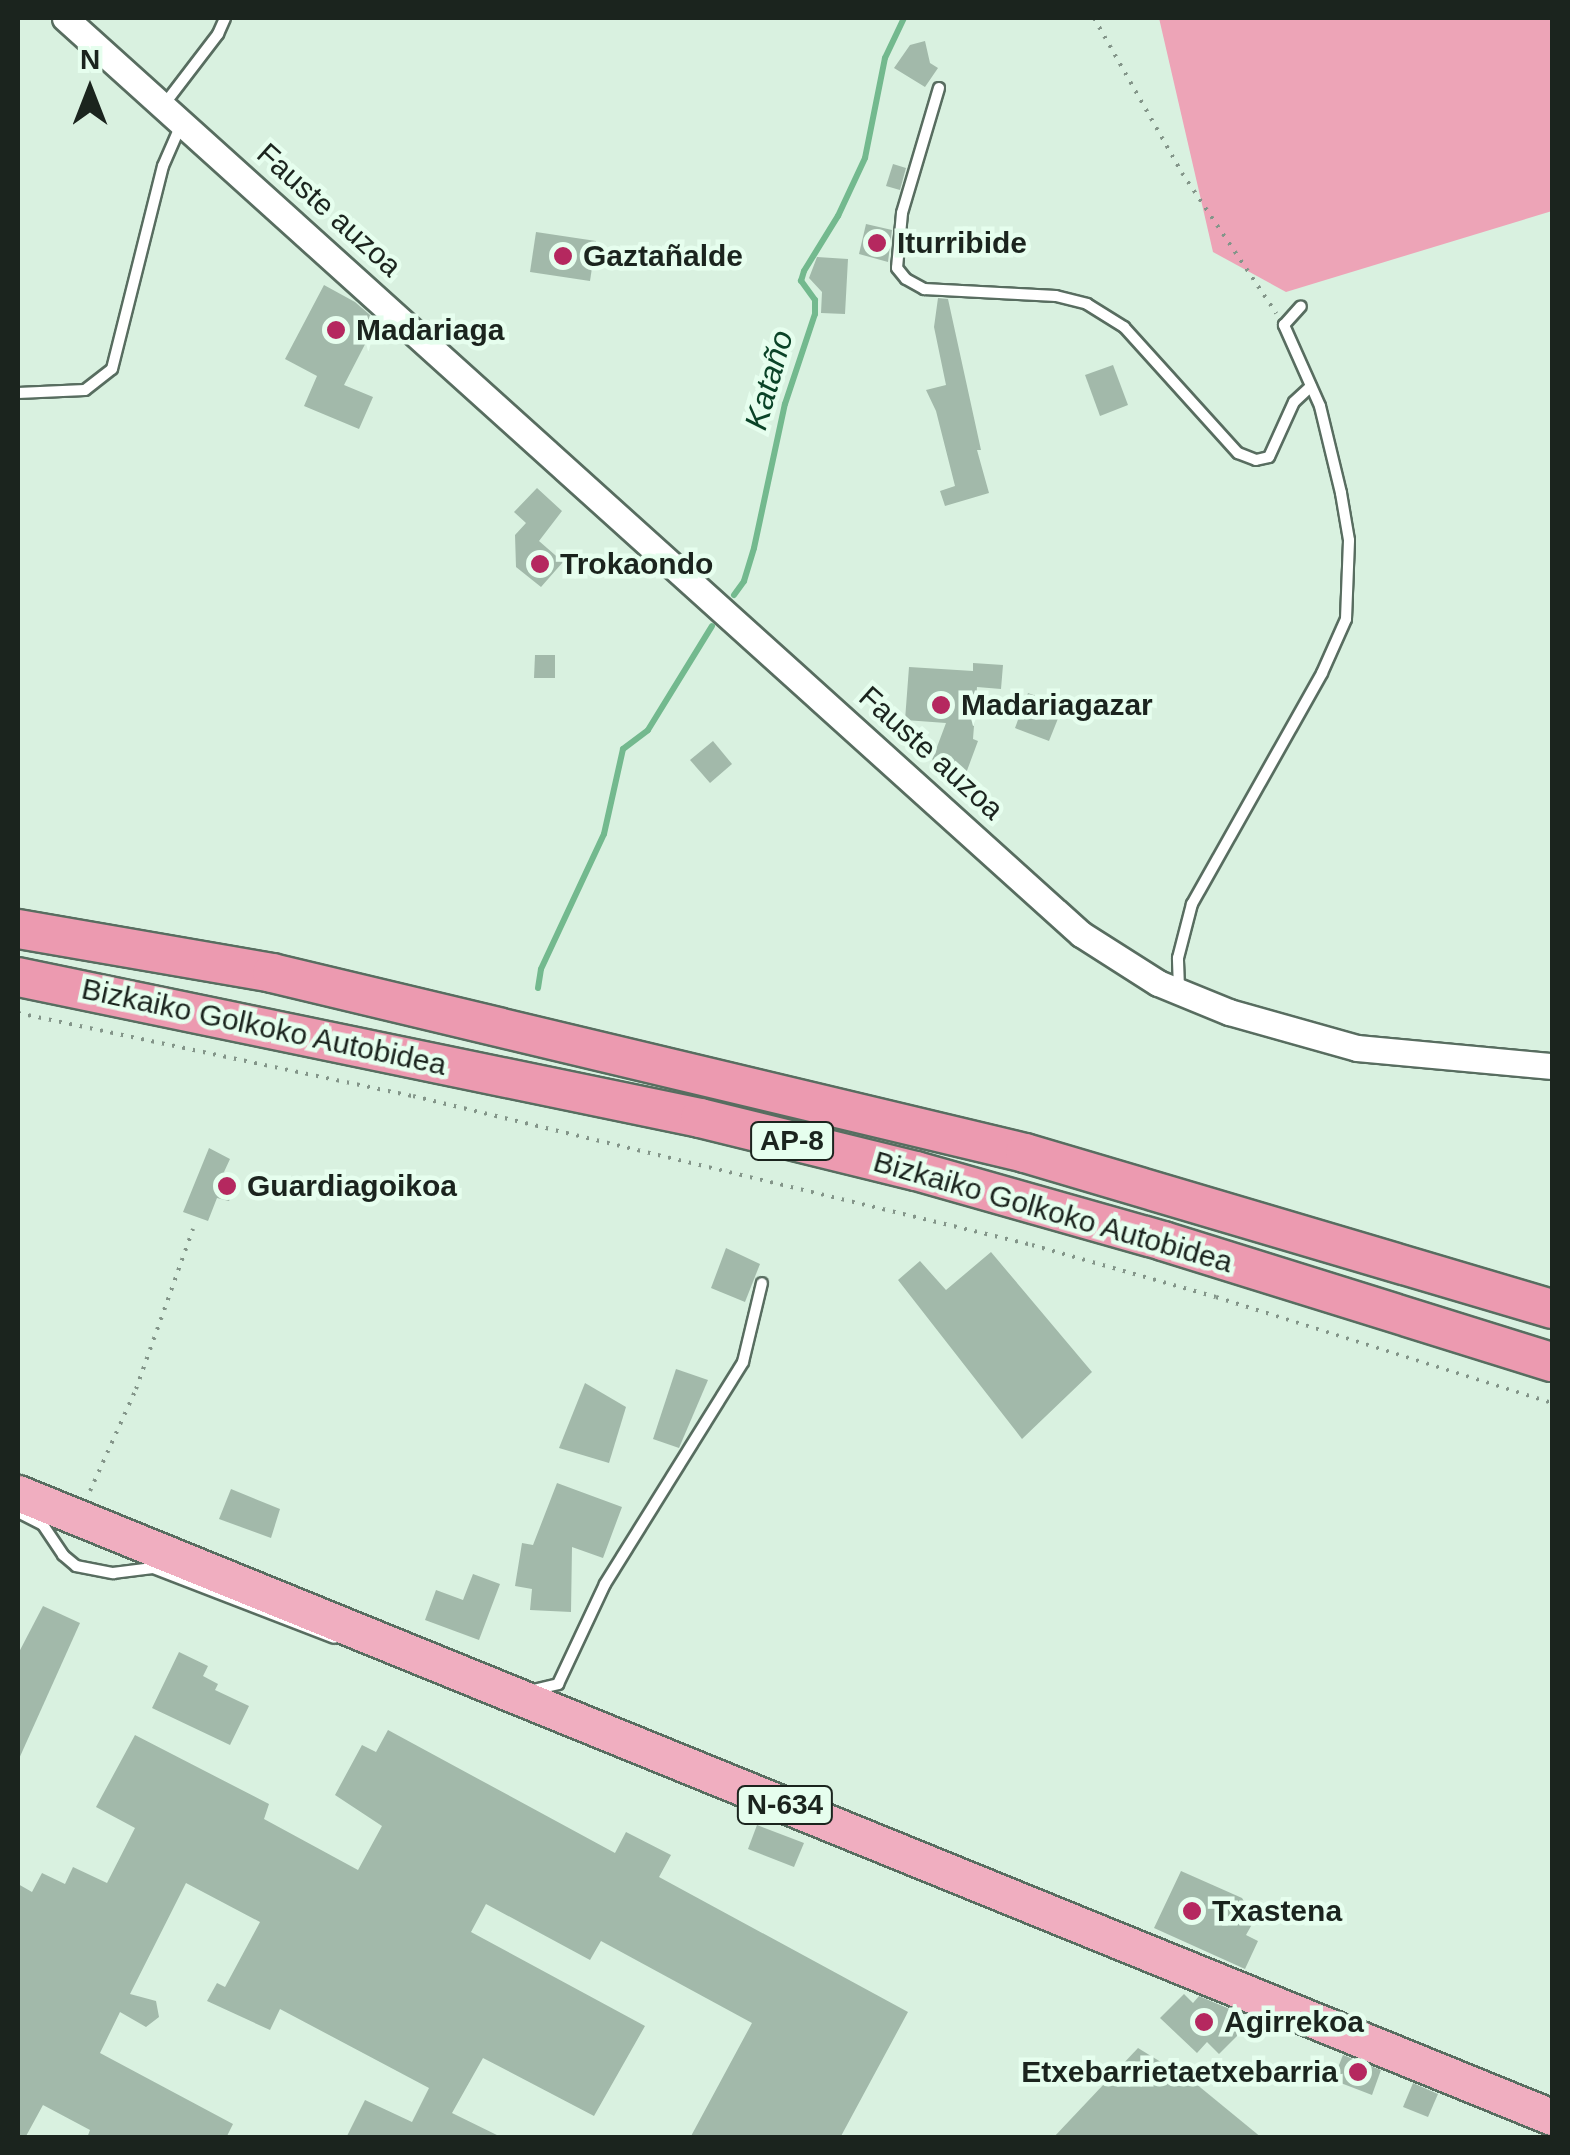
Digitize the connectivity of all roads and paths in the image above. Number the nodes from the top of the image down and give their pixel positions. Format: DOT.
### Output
graph roads {
  1 [pos="65,18"];
  2 [pos="224,18"];
  3 [pos="1094,18"];
  4 [pos="939,88"];
  5 [pos="173,114"];
  6 [pos="1302,306"];
  7 [pos="1284,325"];
  8 [pos="1312,386"];
  9 [pos="18,393"];
  10 [pos="18,928"];
  11 [pos="18,976"];
  12 [pos="1179,995"];
  13 [pos="18,1014"];
  14 [pos="1552,1066"];
  15 [pos="193,1229"];
  16 [pos="762,1283"];
  17 [pos="1552,1309"];
  18 [pos="1552,1362"];
  19 [pos="1552,1403"];
  20 [pos="18,1494"];
  21 [pos="18,1512"];
  22 [pos="78,1518"];
  23 [pos="399,1648"];
  24 [pos="558,1684"];
  25 [pos="501,1690"];
  26 [pos="577,1720"];
  27 [pos="1552,2117"];
  1 -- 5 [label="street, Fauste auzoa"];
  2 -- 5 [label="lane"];
  3 -- 7 [label="path"];
  4 -- 8 [label="lane"];
  5 -- 9 [label="lane"];
  5 -- 12 [label="street, Fauste auzoa"];
  6 -- 7 [label="lane"];
  7 -- 8 [label="lane"];
  8 -- 12 [label="lane"];
  10 -- 17 [label="highway, Bizkaiko Golkoko Autobidea / AP-8"];
  11 -- 18 [label="highway, Bizkaiko Golkoko Autobidea / AP-8"];
  12 -- 14 [label="street, Fauste auzoa"];
  13 -- 19 [label="path"];
  15 -- 22 [label="path"];
  16 -- 24 [label="lane"];
  20 -- 22 [label="highway, N-634"];
  21 -- 23 [label="lane"];
  22 -- 23 [label="highway, N-634"];
  23 -- 25 [label="highway, N-634"];
  24 -- 25 [label="lane"];
  24 -- 26 [label="lane"];
  25 -- 26 [label="highway, N-634"];
  26 -- 27 [label="highway, N-634"];
}
